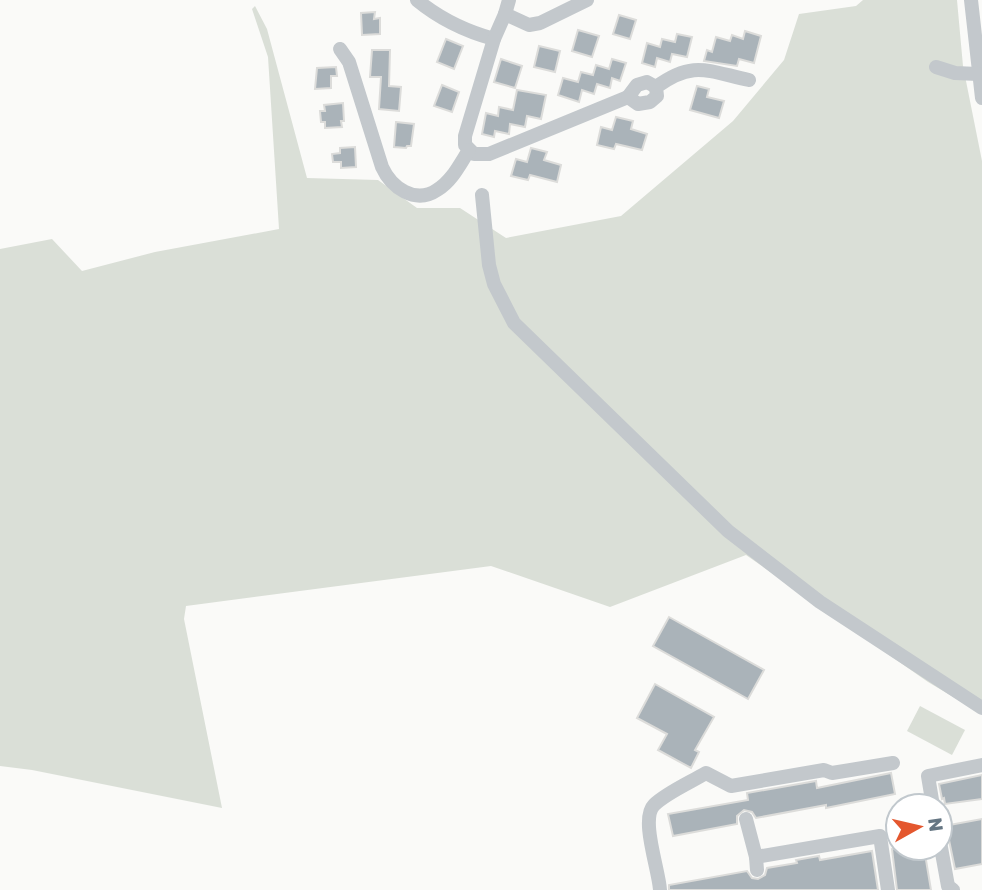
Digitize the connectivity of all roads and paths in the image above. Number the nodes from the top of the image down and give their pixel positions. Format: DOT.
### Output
graph roads {
  1 [pos="417,0"];
  2 [pos="587,0"];
  3 [pos="971,0"];
  4 [pos="507,7"];
  5 [pos="494,39"];
  6 [pos="340,49"];
  7 [pos="936,67"];
  8 [pos="978,74"];
  9 [pos="749,80"];
  10 [pos="982,98"];
  11 [pos="469,150"];
  12 [pos="482,195"];
  13 [pos="982,708"];
  14 [pos="893,762"];
  15 [pos="982,765"];
  16 [pos="931,792"];
  17 [pos="747,820"];
  18 [pos="944,862"];
  19 [pos="660,890"];
  20 [pos="888,890"];
  21 [pos="953,890"];
  1 -- 5 [label="street"];
  2 -- 4 [label="street"];
  3 -- 8 [label="street"];
  4 -- 5 [label="street"];
  5 -- 11 [label="street"];
  6 -- 11 [label="street"];
  7 -- 8 [label="street"];
  8 -- 10 [label="street"];
  9 -- 11 [label="street"];
  12 -- 13 [label="street"];
  14 -- 19 [label="street"];
  15 -- 16 [label="street"];
  17 -- 20 [label="street"];
  18 -- 21 [label="street"];
}
